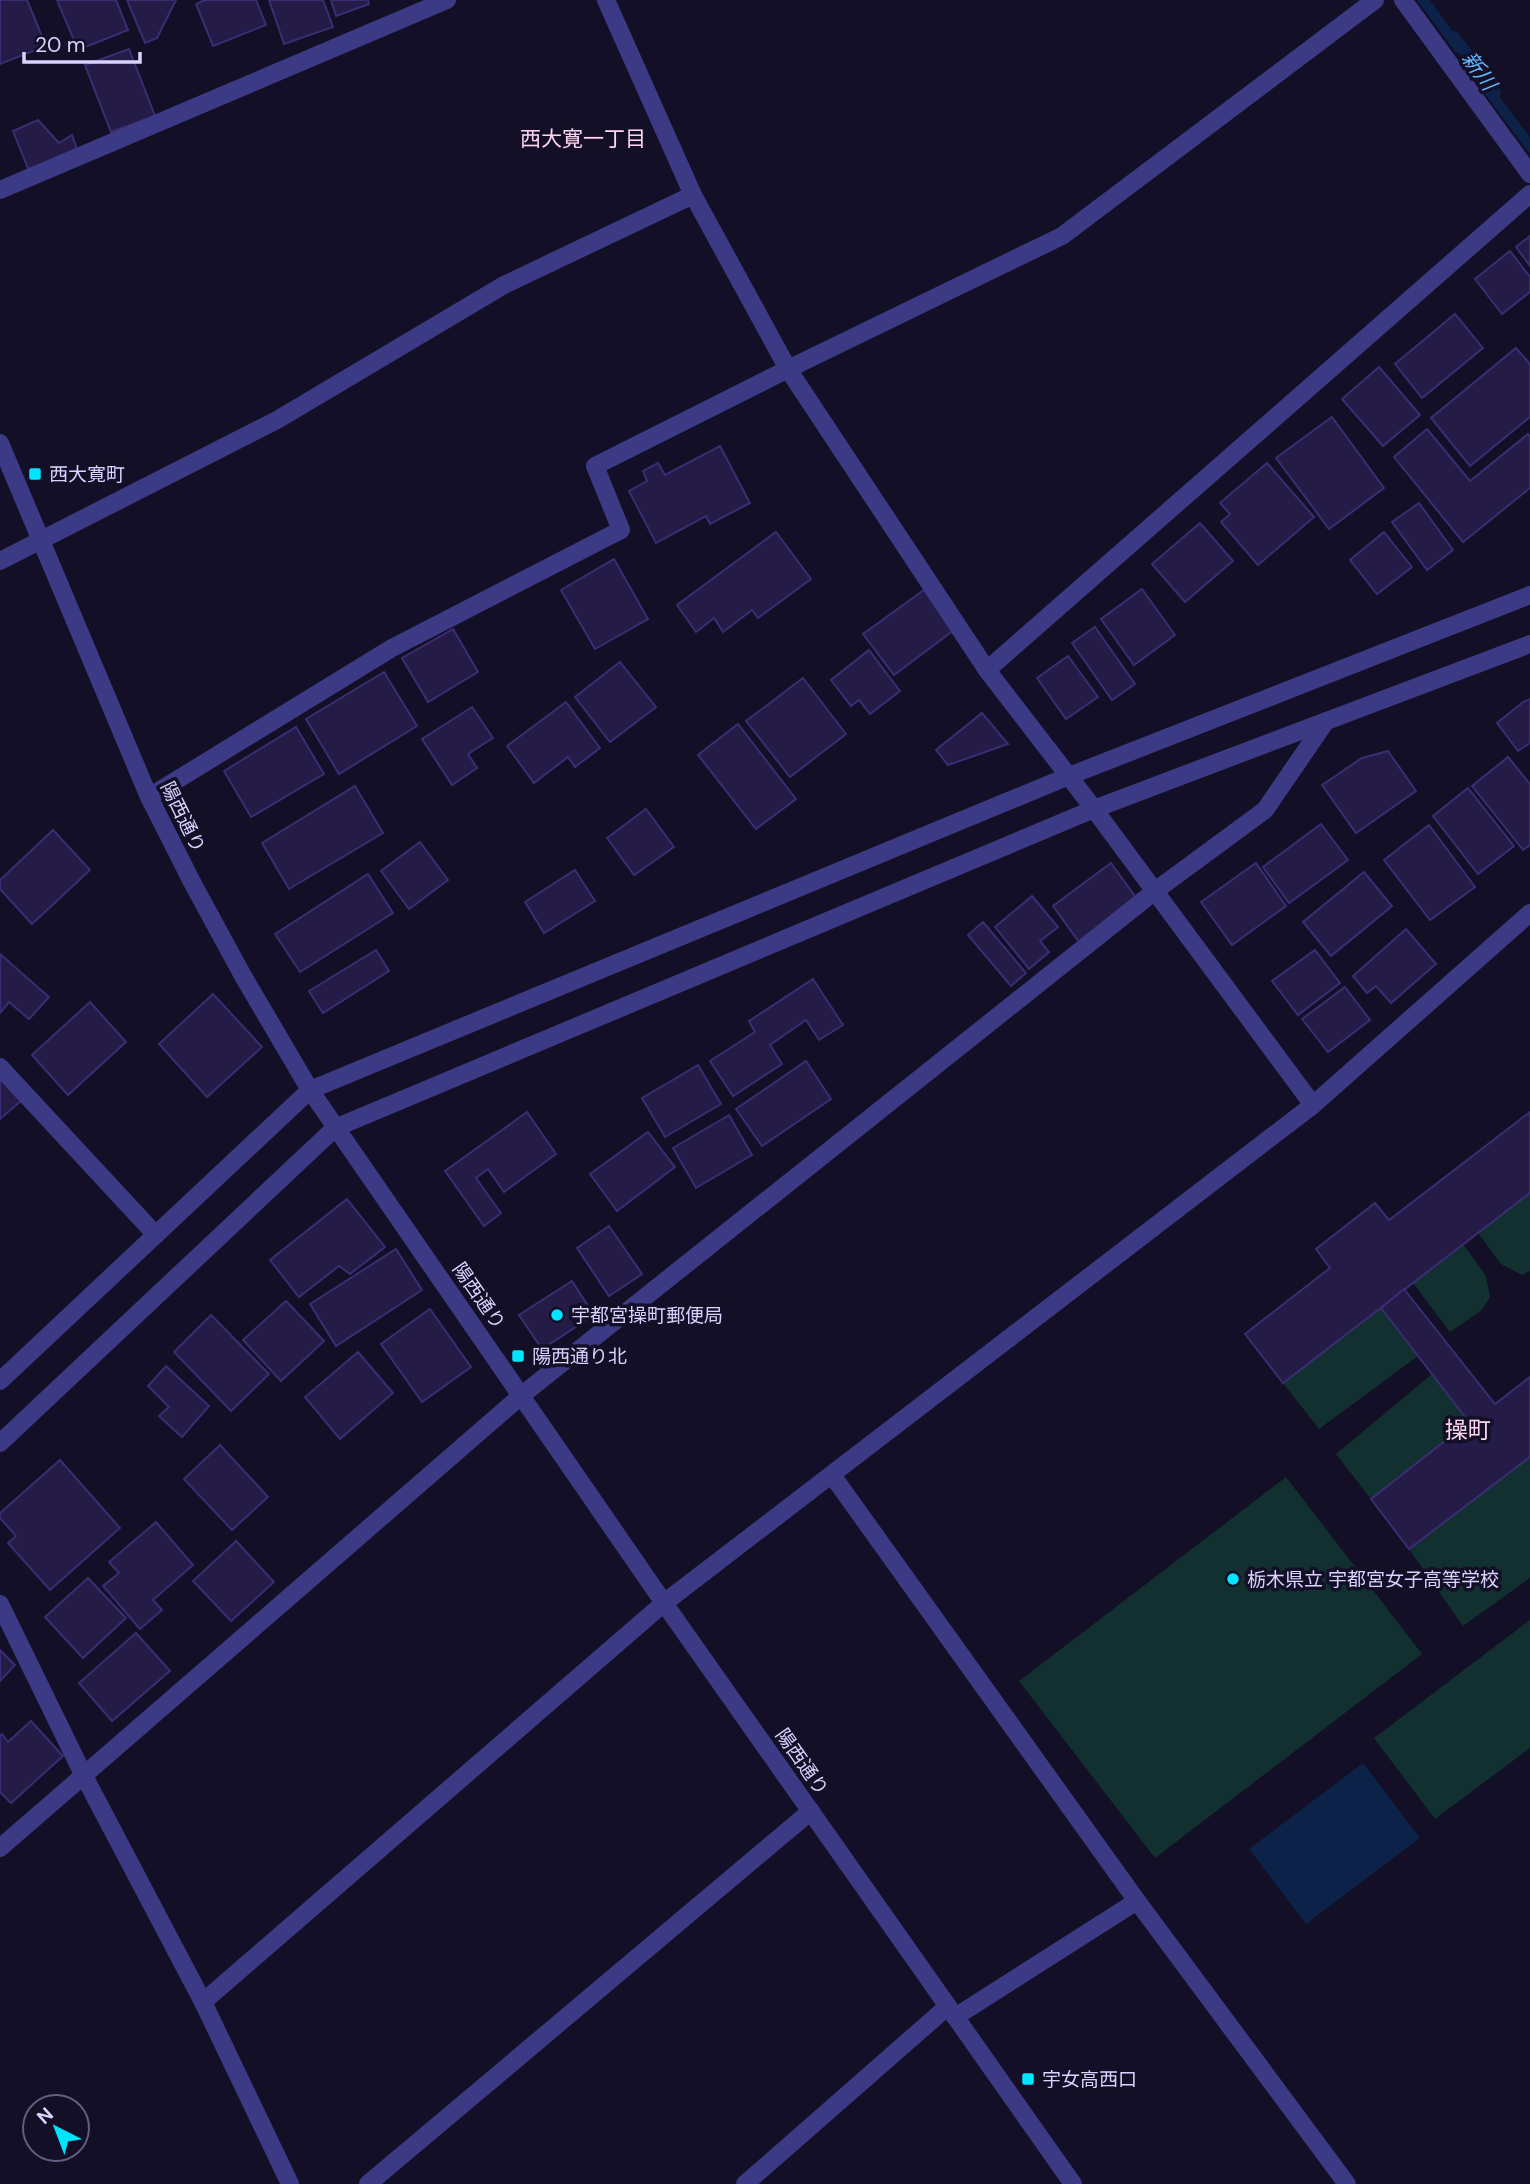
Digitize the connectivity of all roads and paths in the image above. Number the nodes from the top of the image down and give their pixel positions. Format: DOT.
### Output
graph roads {
  1 [pos="447,0"];
  2 [pos="606,0"];
  3 [pos="1375,0"];
  4 [pos="1403,0"];
  5 [pos="1530,174"];
  6 [pos="0,191"];
  7 [pos="1530,194"];
  8 [pos="693,195"];
  9 [pos="788,369"];
  10 [pos="0,443"];
  11 [pos="40,541"];
  12 [pos="0,561"];
  13 [pos="1530,595"];
  14 [pos="1530,644"];
  15 [pos="987,670"];
  16 [pos="1326,721"];
  17 [pos="1069,776"];
  18 [pos="149,797"];
  19 [pos="1094,809"];
  20 [pos="1155,891"];
  21 [pos="1530,913"];
  22 [pos="0,1067"];
  23 [pos="310,1090"];
  24 [pos="1313,1105"];
  25 [pos="335,1128"];
  26 [pos="156,1235"];
  27 [pos="0,1381"];
  28 [pos="522,1395"];
  29 [pos="0,1443"];
  30 [pos="832,1475"];
  31 [pos="664,1603"];
  32 [pos="0,1604"];
  33 [pos="83,1774"];
  34 [pos="811,1811"];
  35 [pos="0,1848"];
  36 [pos="1138,1901"];
  37 [pos="203,2002"];
  38 [pos="951,2012"];
  39 [pos="290,2184"];
  40 [pos="368,2184"];
  41 [pos="745,2184"];
  42 [pos="1073,2184"];
  43 [pos="1347,2184"];
  1 -- 6 [label="street"];
  2 -- 8 [label="street"];
  3 -- 9 [label="street"];
  4 -- 5 [label="street"];
  7 -- 15 [label="street"];
  8 -- 9 [label="street"];
  8 -- 11 [label="street"];
  9 -- 15 [label="street"];
  9 -- 18 [label="street"];
  10 -- 11 [label="street, 陽西通り"];
  11 -- 12 [label="street"];
  11 -- 18 [label="street, 陽西通り"];
  13 -- 17 [label="street"];
  14 -- 16 [label="street"];
  15 -- 17 [label="street"];
  16 -- 19 [label="street"];
  16 -- 20 [label="street"];
  17 -- 19 [label="street"];
  17 -- 23 [label="street"];
  18 -- 23 [label="street, 陽西通り"];
  19 -- 20 [label="street"];
  19 -- 25 [label="street"];
  20 -- 24 [label="street"];
  20 -- 28 [label="street"];
  21 -- 24 [label="street"];
  22 -- 26 [label="street"];
  23 -- 25 [label="street, 陽西通り"];
  23 -- 26 [label="street"];
  24 -- 30 [label="street"];
  25 -- 28 [label="street, 陽西通り"];
  25 -- 29 [label="street"];
  26 -- 27 [label="street"];
  28 -- 31 [label="street, 陽西通り"];
  28 -- 33 [label="street"];
  30 -- 31 [label="street"];
  30 -- 36 [label="street"];
  31 -- 34 [label="street, 陽西通り"];
  31 -- 37 [label="street"];
  32 -- 33 [label="street"];
  33 -- 35 [label="street"];
  33 -- 37 [label="street"];
  34 -- 38 [label="street, 陽西通り"];
  34 -- 40 [label="street"];
  36 -- 38 [label="street"];
  36 -- 43 [label="street"];
  37 -- 39 [label="street"];
  38 -- 41 [label="street"];
  38 -- 42 [label="street, 陽西通り"];
}
